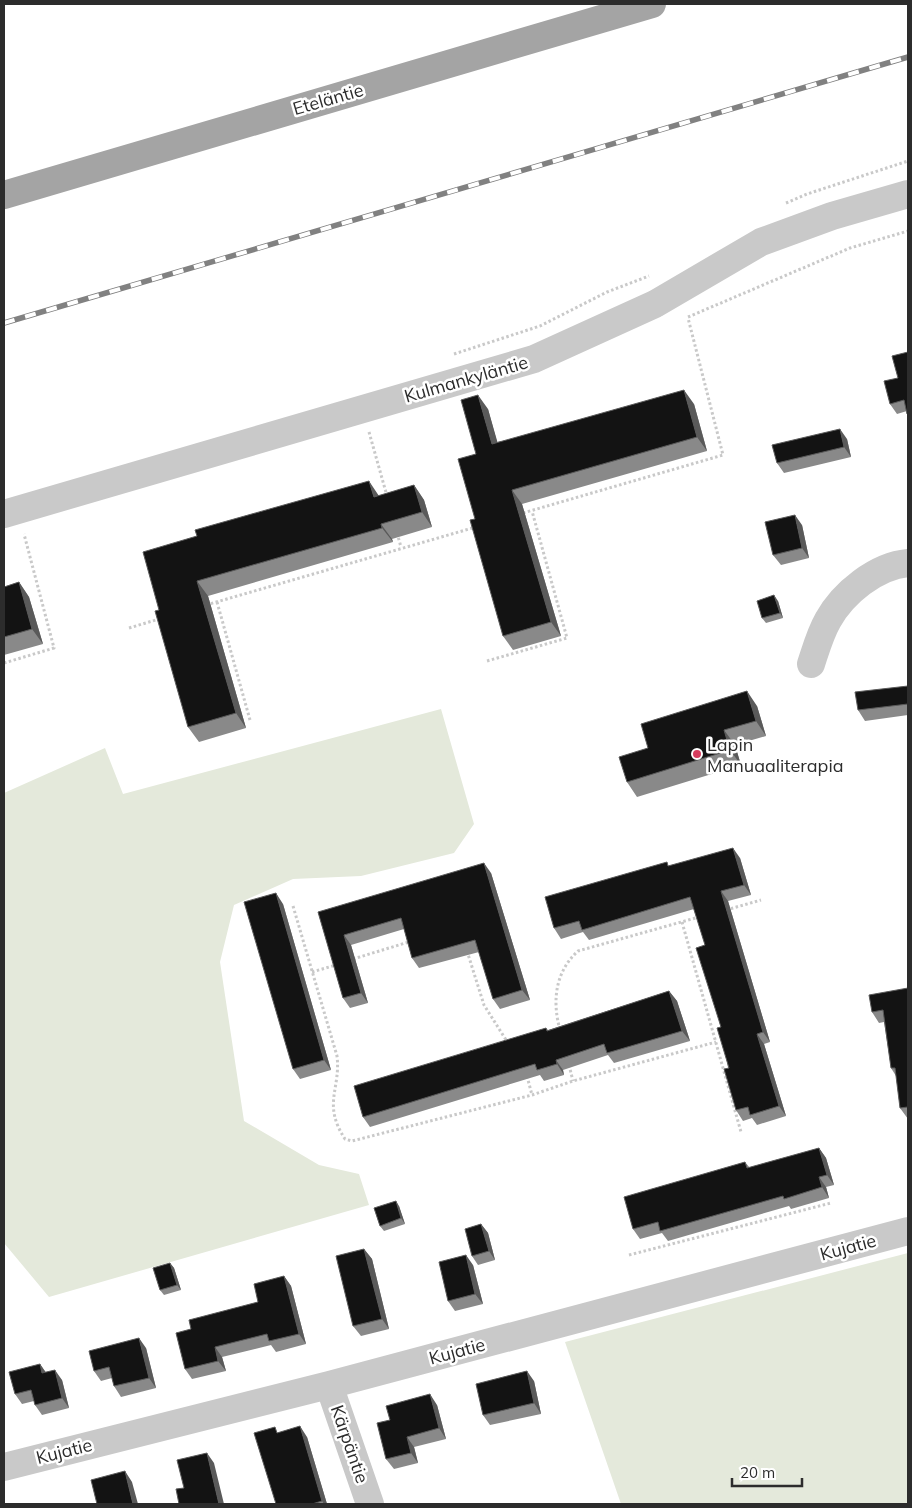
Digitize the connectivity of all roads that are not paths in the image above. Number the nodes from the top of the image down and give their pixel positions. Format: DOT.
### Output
graph roads {
  1 [pos="652,4"];
  2 [pos="908,194"];
  3 [pos="4,195"];
  4 [pos="11,512"];
  5 [pos="908,563"];
  6 [pos="811,664"];
  7 [pos="908,1231"];
  8 [pos="330,1384"];
  9 [pos="4,1466"];
  10 [pos="370,1504"];
  1 -- 3 [label="main road, Eteläntie"];
  2 -- 4 [label="street, Kulmankyläntie"];
  5 -- 6 [label="street"];
  7 -- 8 [label="street, Kujatie"];
  8 -- 9 [label="street, Kujatie"];
  8 -- 10 [label="street, Kärpäntie"];
}
